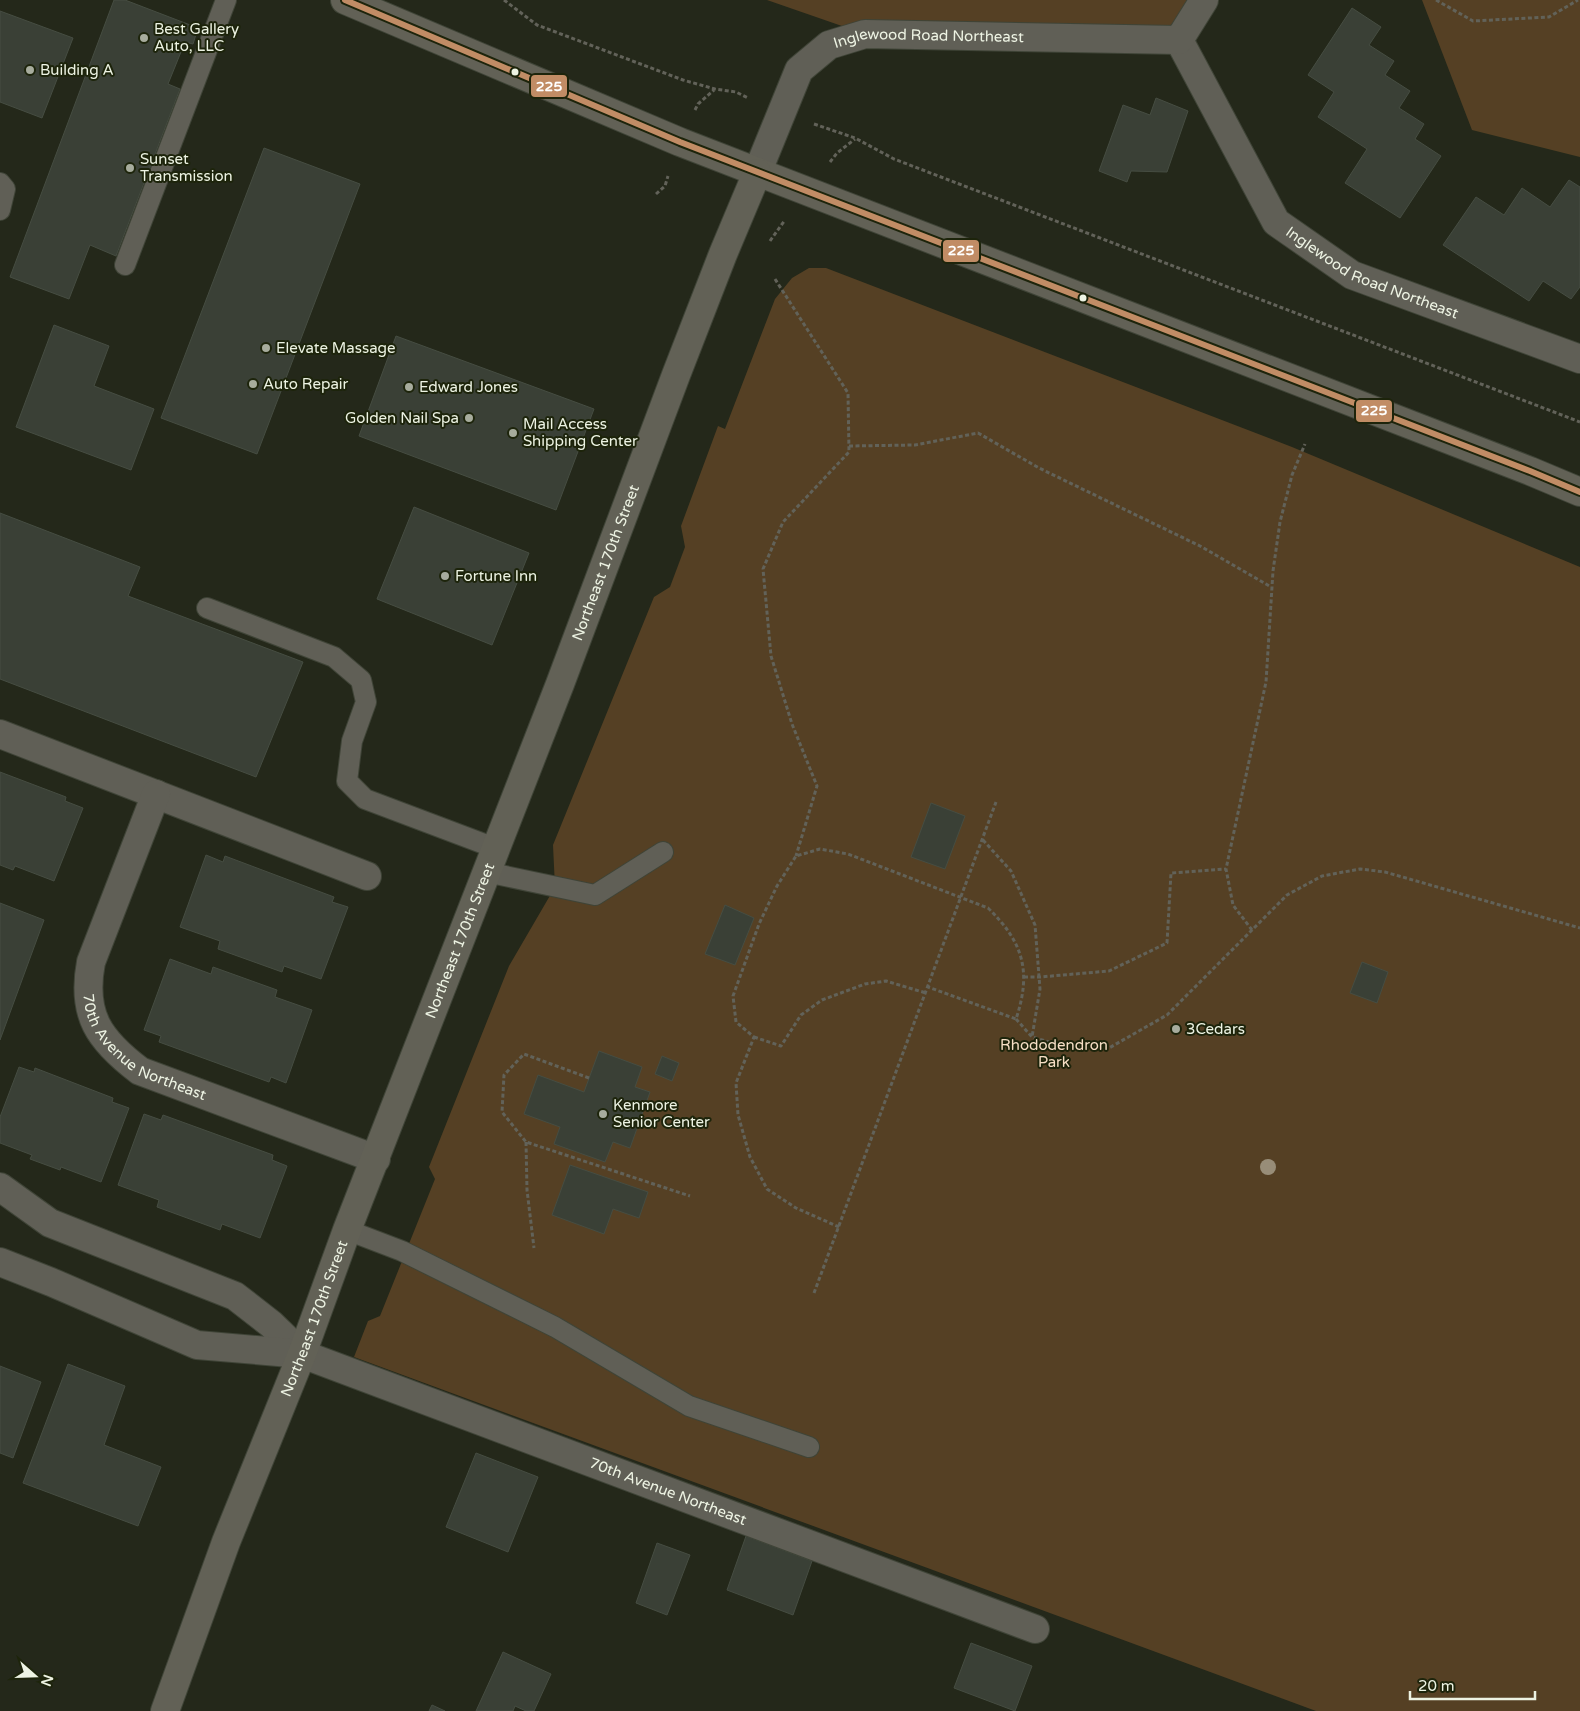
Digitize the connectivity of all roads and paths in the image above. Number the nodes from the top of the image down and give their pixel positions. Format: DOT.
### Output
graph roads {
  1 [pos="226,0"];
  2 [pos="345,0"];
  3 [pos="504,0"];
  4 [pos="1204,0"];
  5 [pos="1436,0"];
  6 [pos="1578,0"];
  7 [pos="1179,40"];
  8 [pos="715,89"];
  9 [pos="830,130"];
  10 [pos="855,138"];
  11 [pos="837,153"];
  12 [pos="758,172"];
  13 [pos="0,183"];
  14 [pos="0,210"];
  15 [pos="125,265"];
  16 [pos="775,279"];
  17 [pos="1580,359"];
  18 [pos="1580,422"];
  19 [pos="1305,444"];
  20 [pos="849,446"];
  21 [pos="1580,492"];
  22 [pos="1272,587"];
  23 [pos="207,608"];
  24 [pos="0,734"];
  25 [pos="156,794"];
  26 [pos="996,802"];
  27 [pos="983,840"];
  28 [pos="663,852"];
  29 [pos="796,856"];
  30 [pos="491,860"];
  31 [pos="1226,869"];
  32 [pos="367,876"];
  33 [pos="961,896"];
  34 [pos="1580,928"];
  35 [pos="1252,930"];
  36 [pos="1024,977"];
  37 [pos="1040,978"];
  38 [pos="928,987"];
  39 [pos="926,993"];
  40 [pos="1016,1019"];
  41 [pos="754,1037"];
  42 [pos="1032,1037"];
  43 [pos="589,1078"];
  44 [pos="526,1142"];
  45 [pos="376,1159"];
  46 [pos="0,1187"];
  47 [pos="690,1196"];
  48 [pos="839,1227"];
  49 [pos="347,1230"];
  50 [pos="534,1248"];
  51 [pos="0,1262"];
  52 [pos="814,1293"];
  53 [pos="302,1354"];
  54 [pos="809,1447"];
  55 [pos="1035,1629"];
  56 [pos="165,1711"];
  1 -- 15 [label="lane"];
  2 -- 12 [label="main road"];
  3 -- 8 [label="path"];
  4 -- 7 [label="street"];
  5 -- 6 [label="path"];
  7 -- 12 [label="street, Inglewood Road Northeast"];
  7 -- 17 [label="street, Inglewood Road Northeast"];
  9 -- 10 [label="path"];
  10 -- 11 [label="path"];
  10 -- 18 [label="path"];
  12 -- 21 [label="main road"];
  12 -- 30 [label="main road, Northeast 170th Street"];
  13 -- 14 [label="lane"];
  16 -- 20 [label="path"];
  19 -- 22 [label="path"];
  20 -- 22 [label="path"];
  20 -- 29 [label="path"];
  22 -- 31 [label="path"];
  23 -- 30 [label="lane"];
  24 -- 25 [label="street"];
  25 -- 32 [label="street"];
  25 -- 45 [label="street, 70th Avenue Northeast"];
  26 -- 27 [label="path"];
  27 -- 33 [label="path"];
  27 -- 37 [label="path"];
  28 -- 30 [label="lane"];
  29 -- 33 [label="path"];
  29 -- 41 [label="path"];
  30 -- 45 [label="main road, Northeast 170th Street"];
  31 -- 35 [label="path"];
  31 -- 37 [label="path"];
  33 -- 36 [label="path"];
  33 -- 38 [label="path"];
  34 -- 35 [label="path"];
  35 -- 42 [label="path"];
  36 -- 37 [label="path"];
  36 -- 40 [label="path"];
  37 -- 42 [label="path"];
  38 -- 39 [label="path"];
  38 -- 40 [label="path"];
  39 -- 41 [label="path"];
  39 -- 48 [label="path"];
  40 -- 42 [label="path"];
  41 -- 48 [label="path"];
  43 -- 44 [label="path"];
  44 -- 47 [label="path"];
  44 -- 50 [label="path"];
  45 -- 49 [label="main road, Northeast 170th Street"];
  46 -- 53 [label="street, 70th Avenue Northeast"];
  48 -- 52 [label="path"];
  49 -- 53 [label="main road, Northeast 170th Street"];
  49 -- 54 [label="lane"];
  51 -- 53 [label="street, 70th Avenue Northeast"];
  53 -- 55 [label="street, 70th Avenue Northeast"];
  53 -- 56 [label="main road, Northeast 170th Street"];
}
